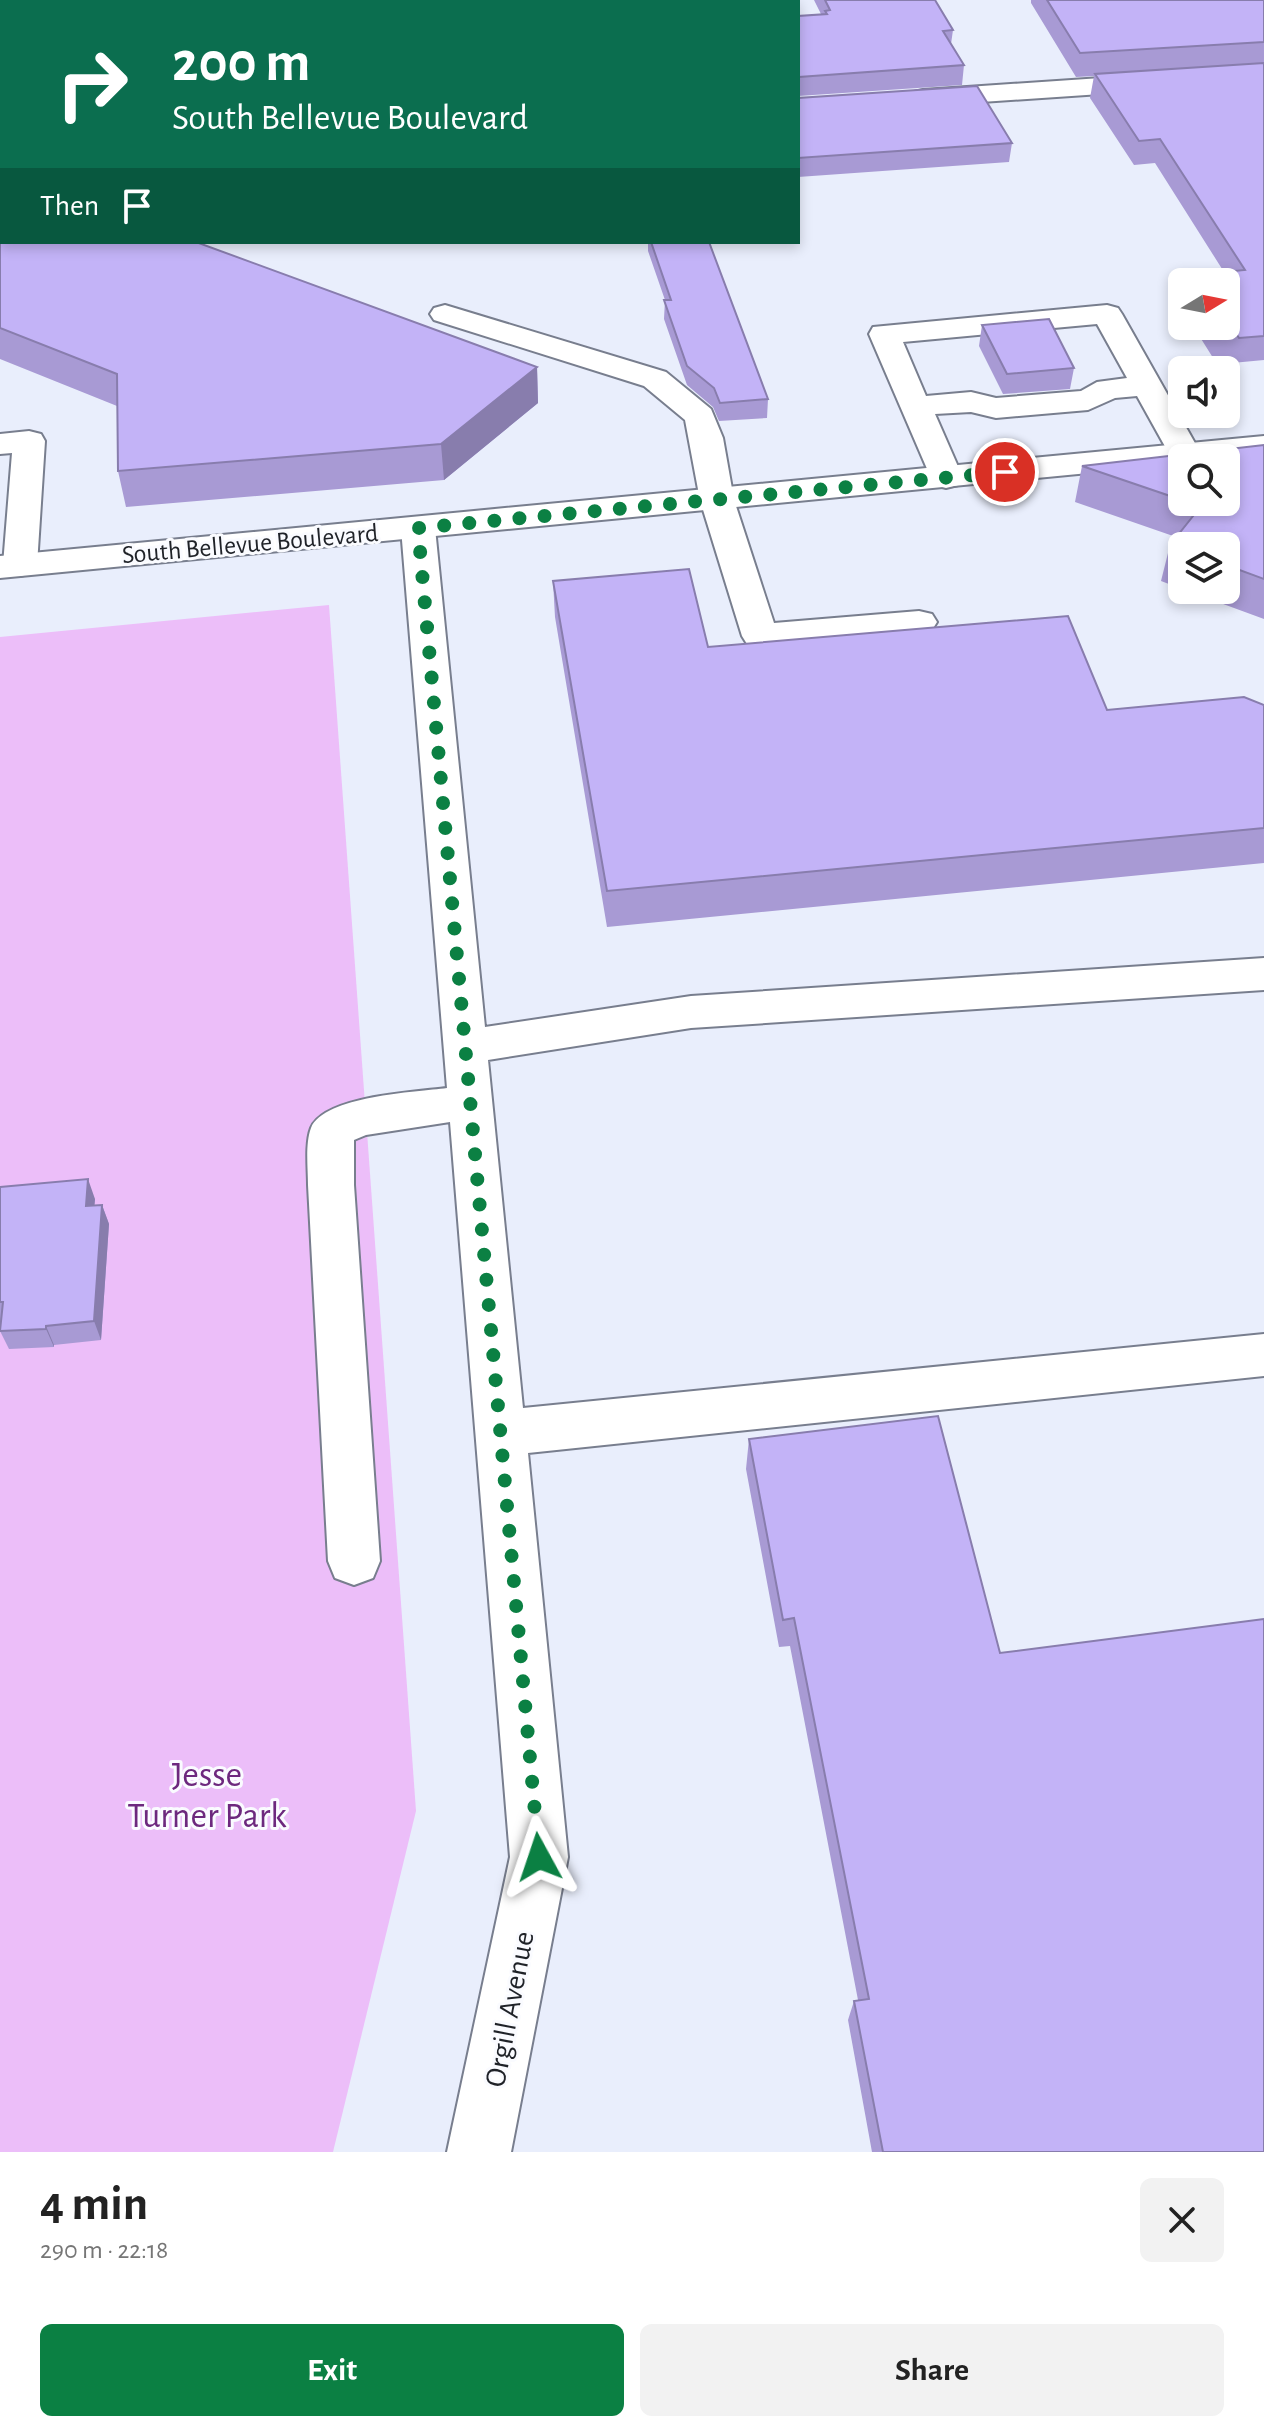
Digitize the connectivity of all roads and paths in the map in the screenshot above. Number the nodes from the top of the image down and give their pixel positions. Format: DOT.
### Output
graph roads {
  1 [pos="1264,75"];
  2 [pos="891,100"];
  3 [pos="445,314"];
  4 [pos="1067,383"];
  5 [pos="1146,386"];
  6 [pos="1000,389"];
  7 [pos="1108,389"];
  8 [pos="971,402"];
  9 [pos="915,406"];
  10 [pos="0,444"];
  11 [pos="1179,444"];
  12 [pos="1264,446"];
  13 [pos="1240,448"];
  14 [pos="1168,454"];
  15 [pos="946,478"];
  16 [pos="717,500"];
  17 [pos="418,528"];
  18 [pos="10,566"];
  19 [pos="919,622"];
  20 [pos="1264,974"];
  21 [pos="465,1047"];
  22 [pos="470,1102"];
  23 [pos="1264,1355"];
  24 [pos="501,1433"];
  25 [pos="354,1561"];
  26 [pos="479,2152"];
  1 -- 2 [label="street"];
  3 -- 16 [label="street"];
  4 -- 7 [label="street"];
  5 -- 7 [label="street"];
  5 -- 9 [label="street"];
  5 -- 11 [label="street"];
  6 -- 8 [label="street"];
  7 -- 8 [label="street"];
  8 -- 9 [label="street"];
  9 -- 15 [label="street"];
  10 -- 18 [label="street"];
  12 -- 13 [label="street, South Bellevue Boulevard"];
  14 -- 15 [label="street, South Bellevue Boulevard"];
  15 -- 16 [label="street, South Bellevue Boulevard"];
  16 -- 17 [label="street, South Bellevue Boulevard"];
  16 -- 19 [label="street"];
  17 -- 18 [label="street, South Bellevue Boulevard"];
  17 -- 21 [label="street, Orgill Avenue"];
  20 -- 21 [label="street"];
  21 -- 22 [label="street, Orgill Avenue"];
  22 -- 24 [label="street, Orgill Avenue"];
  22 -- 25 [label="street"];
  23 -- 24 [label="street"];
  24 -- 26 [label="street, Orgill Avenue"];
}
